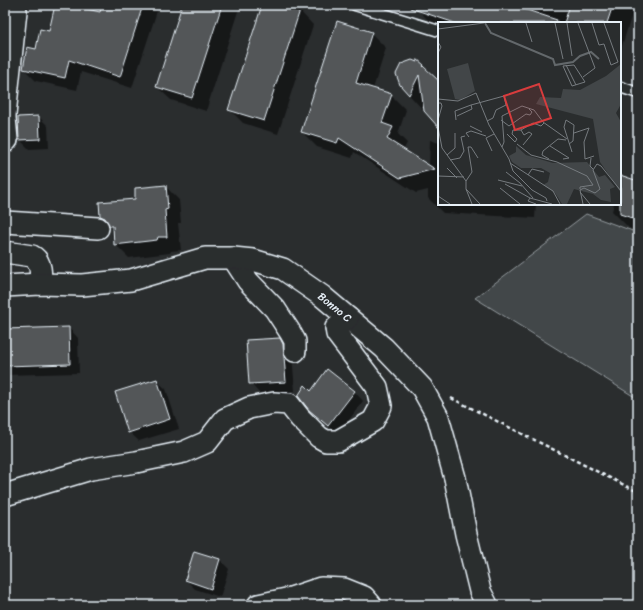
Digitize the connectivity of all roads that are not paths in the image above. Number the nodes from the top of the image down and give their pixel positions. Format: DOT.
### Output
graph roads {
  1 [pos="15,5"];
  2 [pos="355,5"];
  3 [pos="438,31"];
  4 [pos="621,88"];
  5 [pos="638,93"];
  6 [pos="5,116"];
  7 [pos="5,142"];
  8 [pos="5,222"];
  9 [pos="98,228"];
  10 [pos="5,252"];
  11 [pos="233,258"];
  12 [pos="40,284"];
  13 [pos="5,286"];
  14 [pos="348,318"];
  15 [pos="295,351"];
  16 [pos="5,496"];
  17 [pos="258,605"];
  18 [pos="371,605"];
  19 [pos="487,605"];
  1 -- 6 [label="street"];
  2 -- 3 [label="lane"];
  4 -- 5 [label="lane"];
  6 -- 7 [label="street"];
  8 -- 9 [label="street"];
  10 -- 12 [label="street"];
  11 -- 12 [label="street, Bonno C"];
  11 -- 14 [label="street, Bonno C"];
  11 -- 15 [label="street"];
  12 -- 13 [label="street, Bonno C"];
  14 -- 16 [label="street"];
  14 -- 19 [label="street, Bonno C"];
  17 -- 18 [label="street"];
}
